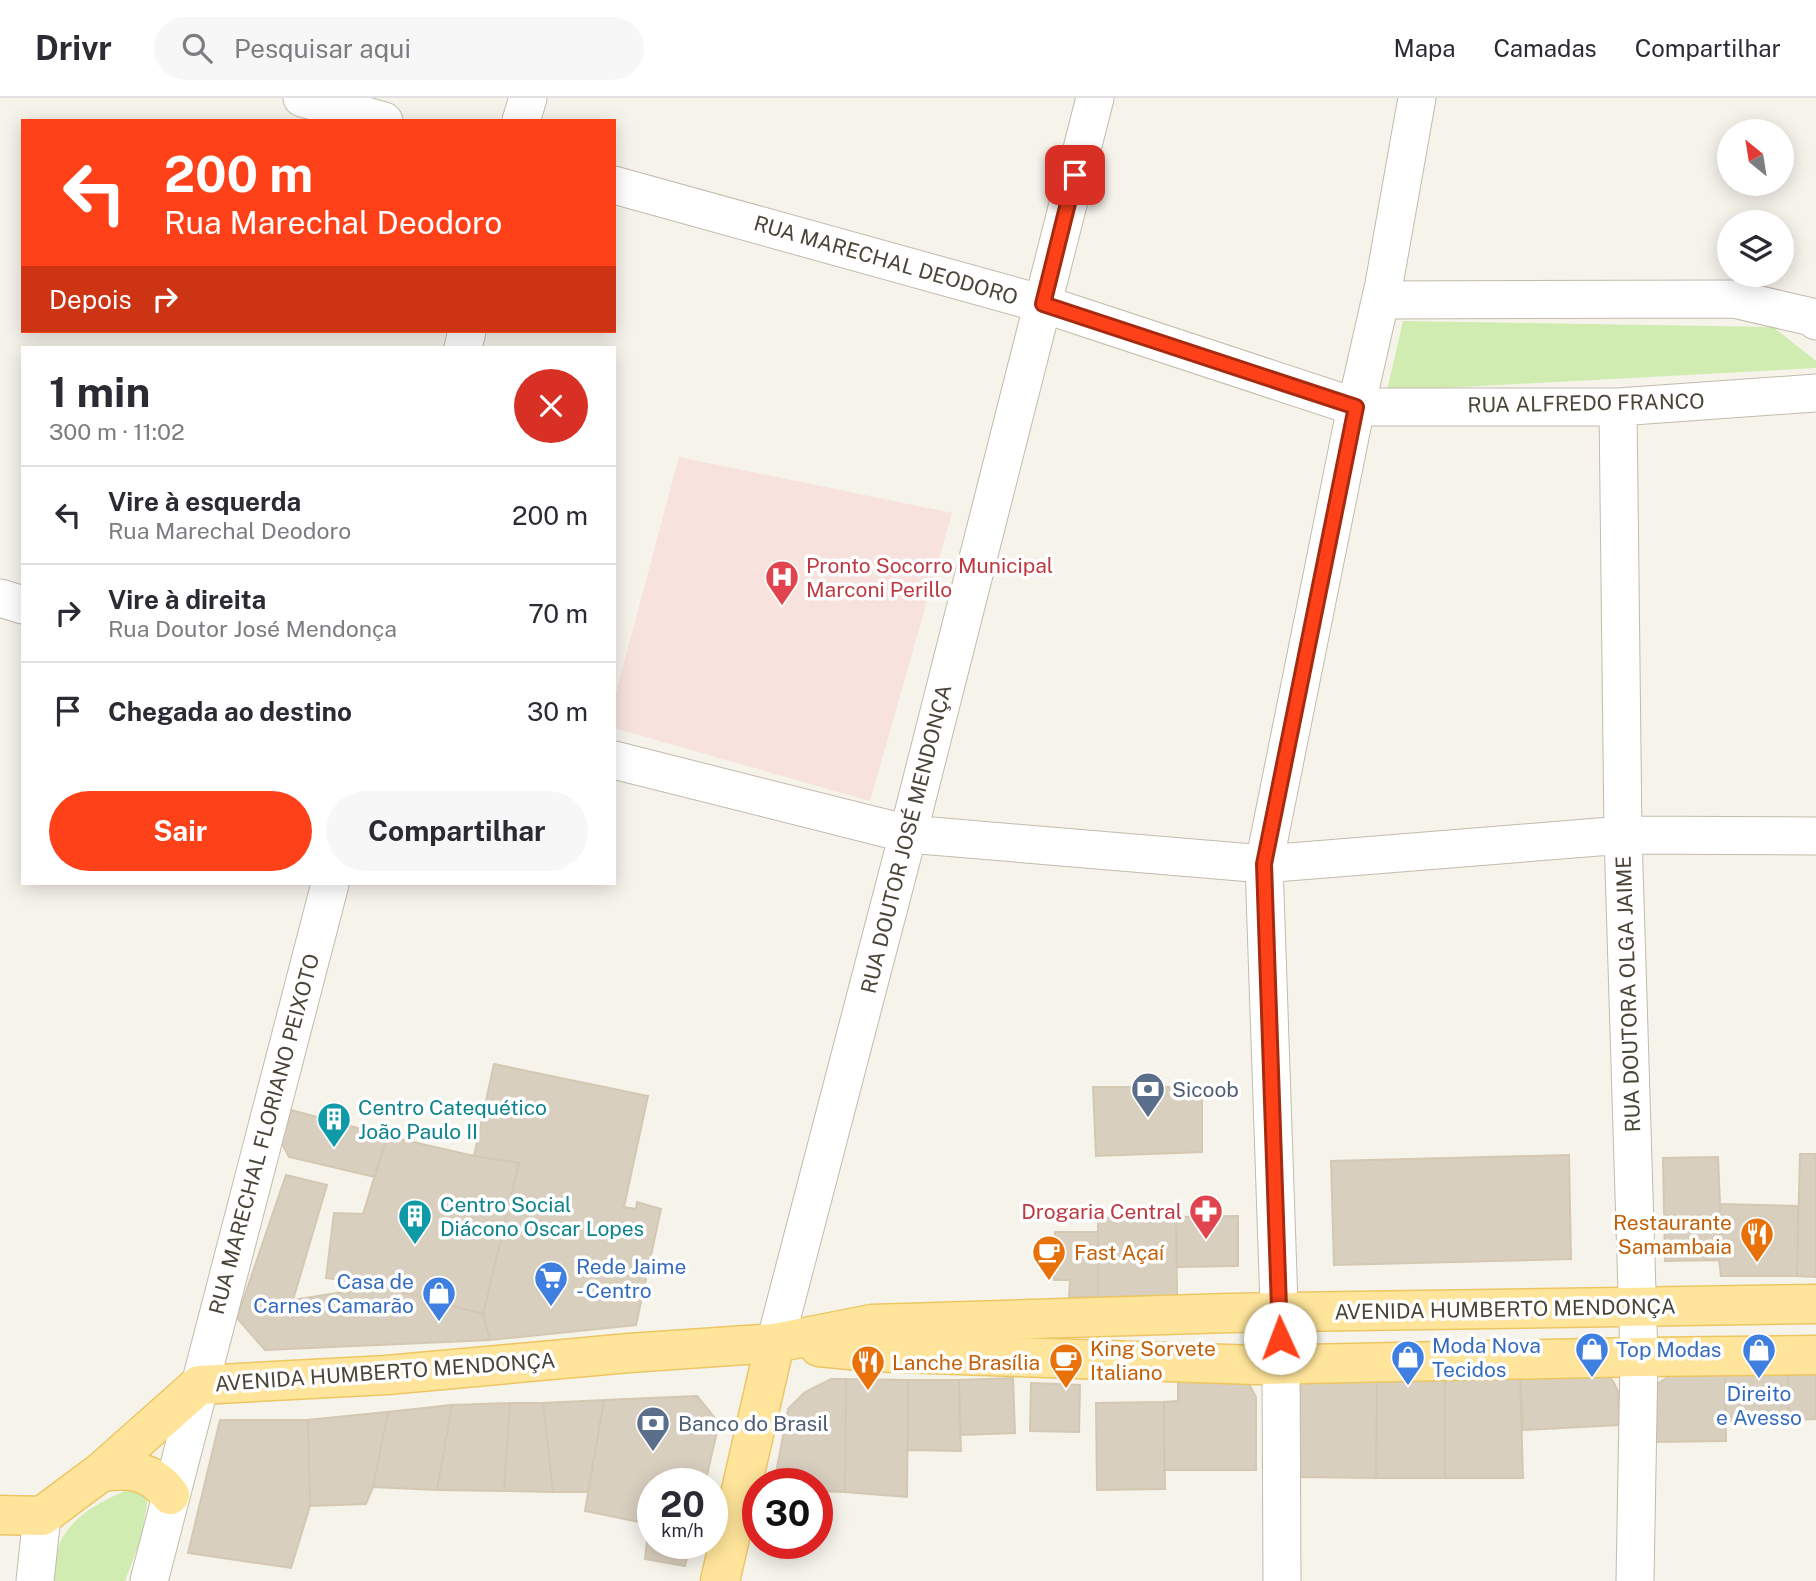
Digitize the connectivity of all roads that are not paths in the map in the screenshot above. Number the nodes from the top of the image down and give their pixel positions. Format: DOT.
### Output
graph roads {
  1 [pos="302,98"];
  2 [pos="528,98"];
  3 [pos="1095,98"];
  4 [pos="1417,98"];
  5 [pos="377,119"];
  6 [pos="522,119"];
  7 [pos="616,186"];
  8 [pos="1381,300"];
  9 [pos="1043,304"];
  10 [pos="1816,321"];
  11 [pos="1816,393"];
  12 [pos="1356,407"];
  13 [pos="1618,407"];
  14 [pos="0,598"];
  15 [pos="21,603"];
  16 [pos="616,761"];
  17 [pos="908,834"];
  18 [pos="1623,835"];
  19 [pos="1816,836"];
  20 [pos="1264,864"];
  21 [pos="330,885"];
  22 [pos="1816,1304"];
  23 [pos="1638,1306"];
  24 [pos="1280,1312"];
  25 [pos="775,1343"];
  26 [pos="1816,1355"];
  27 [pos="1639,1357"];
  28 [pos="1281,1364"];
  29 [pos="199,1385"];
  30 [pos="101,1472"];
  31 [pos="170,1495"];
  32 [pos="0,1515"];
  33 [pos="42,1516"];
  34 [pos="35,1581"];
  35 [pos="149,1581"];
  36 [pos="720,1581"];
  37 [pos="1282,1581"];
  38 [pos="1635,1581"];
  1 -- 5 [label="street"];
  2 -- 6 [label="street"];
  3 -- 9 [label="street, RUA DOUTOR JOSÉ MENDONÇA"];
  4 -- 8 [label="street"];
  7 -- 9 [label="street, RUA MARECHAL DEODORO"];
  8 -- 10 [label="street"];
  8 -- 12 [label="street"];
  9 -- 12 [label="street, RUA MARECHAL DEODORO"];
  9 -- 17 [label="street, RUA DOUTOR JOSÉ MENDONÇA"];
  11 -- 13 [label="street, RUA ALFREDO FRANCO"];
  12 -- 13 [label="street, RUA ALFREDO FRANCO"];
  12 -- 20 [label="street"];
  13 -- 18 [label="street, RUA DOUTORA OLGA JAIME"];
  14 -- 15 [label="street"];
  16 -- 17 [label="street"];
  17 -- 20 [label="street"];
  17 -- 25 [label="street, RUA DOUTOR JOSÉ MENDONÇA"];
  18 -- 19 [label="street"];
  18 -- 20 [label="street"];
  18 -- 23 [label="street, RUA DOUTORA OLGA JAIME"];
  20 -- 24 [label="street"];
  21 -- 29 [label="street, RUA MARECHAL FLORIANO PEIXOTO"];
  22 -- 23 [label="main road, AVENIDA HUMBERTO MENDONÇA"];
  23 -- 24 [label="main road, AVENIDA HUMBERTO MENDONÇA"];
  23 -- 27 [label="street, RUA DOUTORA OLGA JAIME"];
  24 -- 25 [label="main road, AVENIDA HUMBERTO MENDONÇA"];
  24 -- 28 [label="street"];
  25 -- 28 [label="main road, AVENIDA HUMBERTO MENDONÇA"];
  25 -- 29 [label="main road, AVENIDA HUMBERTO MENDONÇA"];
  25 -- 36 [label="main road, RUA DOUTOR JOSÉ MENDONÇA"];
  26 -- 27 [label="main road, AVENIDA HUMBERTO MENDONÇA"];
  27 -- 28 [label="main road, AVENIDA HUMBERTO MENDONÇA"];
  27 -- 38 [label="street, RUA DOUTORA OLGA JAIME"];
  28 -- 37 [label="street"];
  29 -- 30 [label="main road, AVENIDA HUMBERTO MENDONÇA"];
  29 -- 31 [label="street, RUA MARECHAL FLORIANO PEIXOTO"];
  30 -- 31 [label="main road"];
  30 -- 33 [label="main road, AVENIDA HUMBERTO MENDONÇA"];
  31 -- 35 [label="street, RUA MARECHAL FLORIANO PEIXOTO"];
  32 -- 33 [label="main road"];
  33 -- 34 [label="street"];
}
